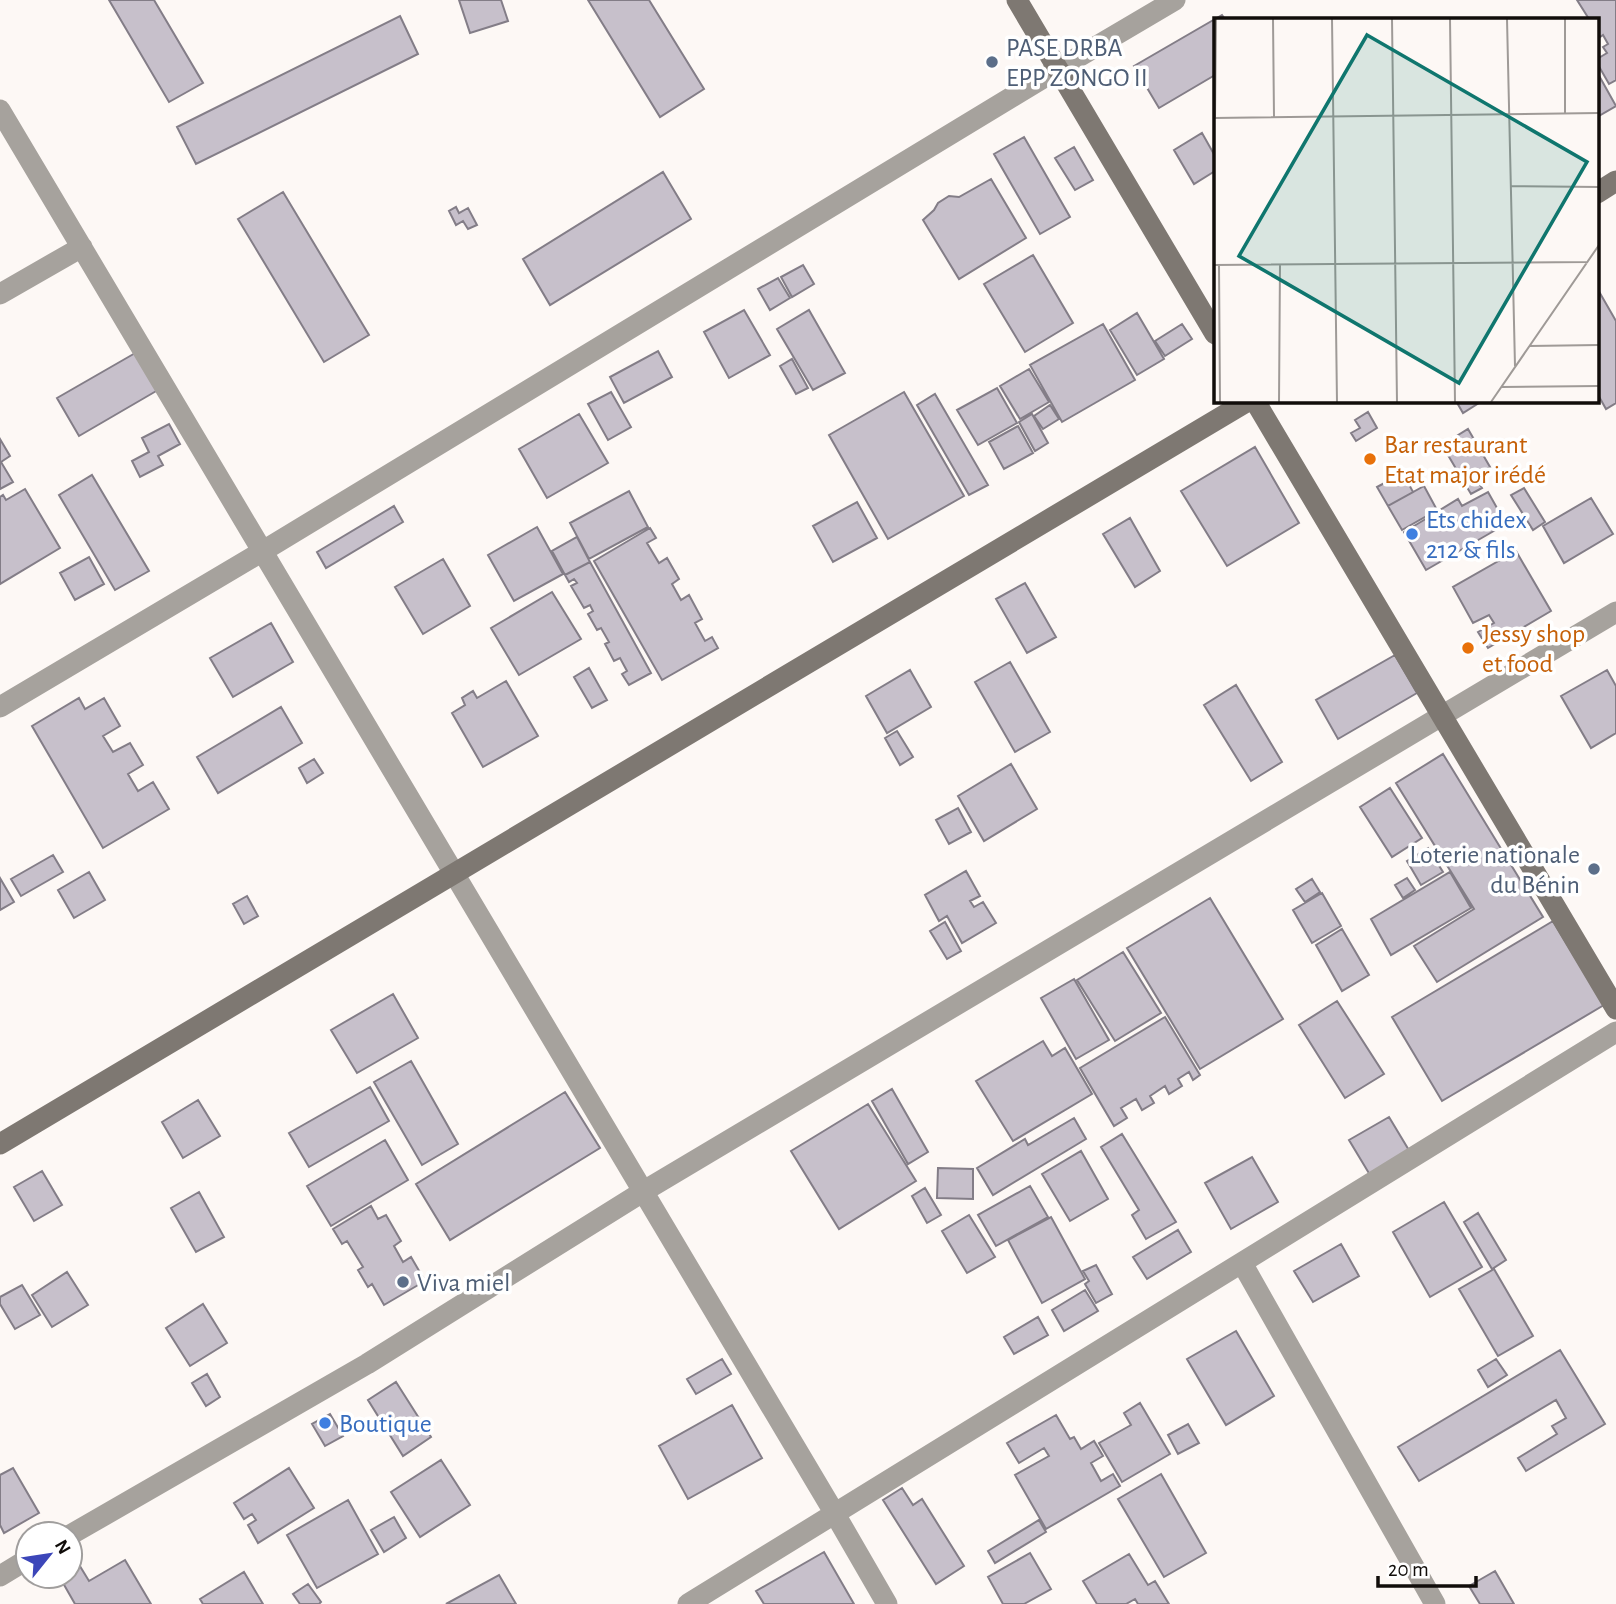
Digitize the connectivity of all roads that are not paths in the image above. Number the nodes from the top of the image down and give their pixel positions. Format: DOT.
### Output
graph roads {
  1 [pos="1017,0"];
  2 [pos="1175,0"];
  3 [pos="1058,69"];
  4 [pos="0,110"];
  5 [pos="1616,181"];
  6 [pos="1598,192"];
  7 [pos="82,247"];
  8 [pos="0,294"];
  9 [pos="1214,332"];
  10 [pos="1246,402"];
  11 [pos="1256,402"];
  12 [pos="262,551"];
  13 [pos="1616,612"];
  14 [pos="0,707"];
  15 [pos="1442,716"];
  16 [pos="454,873"];
  17 [pos="1616,1009"];
  18 [pos="1616,1032"];
  19 [pos="0,1144"];
  20 [pos="644,1191"];
  21 [pos="1242,1263"];
  22 [pos="835,1514"];
  23 [pos="84,1527"];
  24 [pos="688,1604"];
  25 [pos="887,1604"];
  26 [pos="1435,1604"];
  1 -- 3 [label="street"];
  2 -- 3 [label="street"];
  3 -- 9 [label="street"];
  3 -- 12 [label="street"];
  4 -- 7 [label="street"];
  5 -- 6 [label="street"];
  7 -- 8 [label="street"];
  7 -- 12 [label="street"];
  10 -- 16 [label="street"];
  11 -- 15 [label="street"];
  12 -- 14 [label="street"];
  12 -- 16 [label="street"];
  13 -- 15 [label="street"];
  15 -- 17 [label="street"];
  15 -- 20 [label="street"];
  16 -- 19 [label="street"];
  16 -- 20 [label="street"];
  18 -- 21 [label="street"];
  20 -- 22 [label="street"];
  20 -- 23 [label="street"];
  21 -- 22 [label="street"];
  21 -- 26 [label="street"];
  22 -- 24 [label="street"];
  22 -- 25 [label="street"];
}
